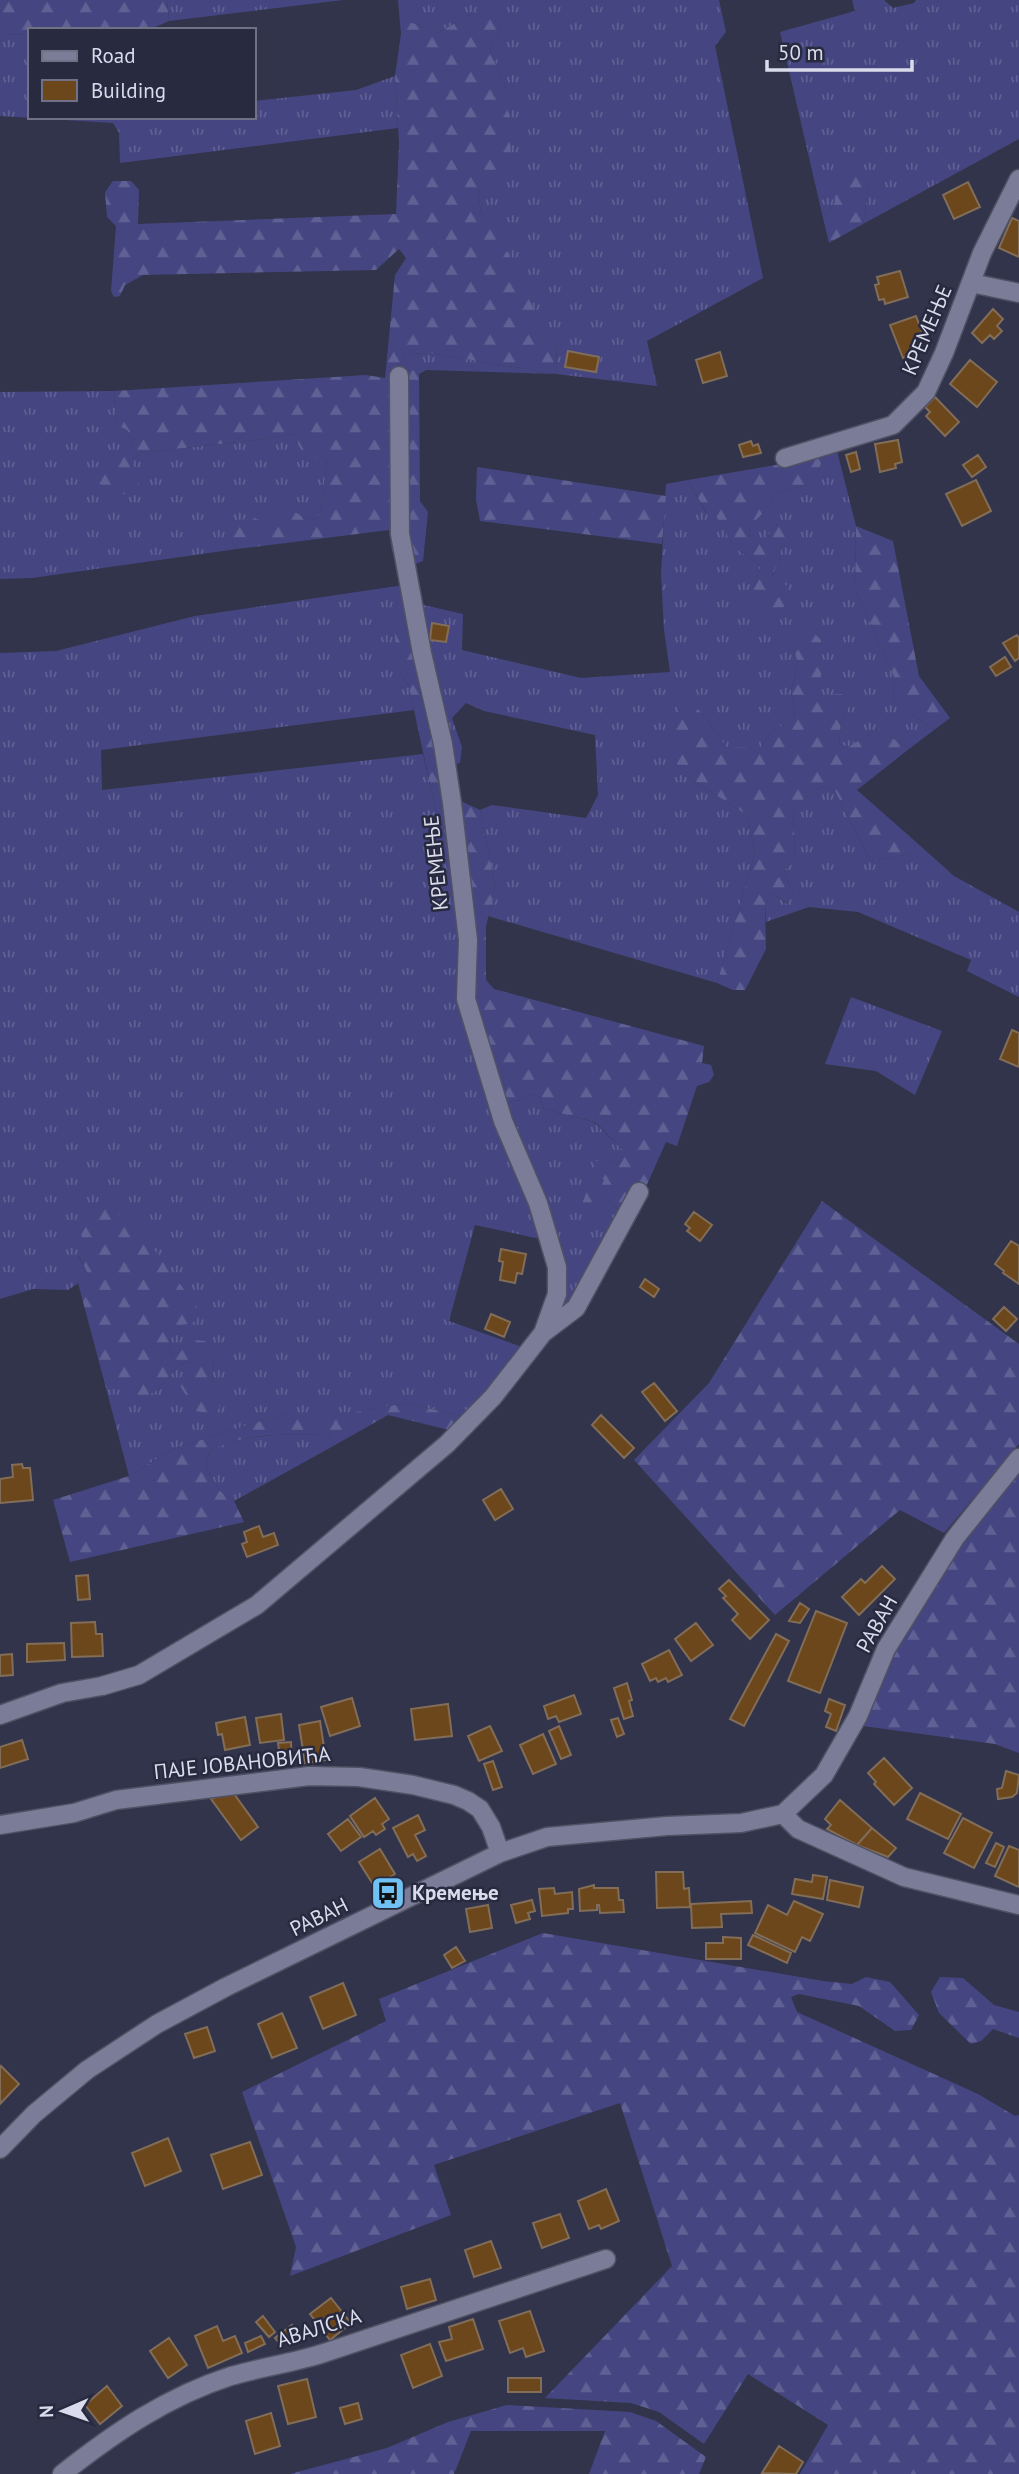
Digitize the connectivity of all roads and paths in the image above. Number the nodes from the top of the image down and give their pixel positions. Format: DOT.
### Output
graph roads {
  1 [pos="1019,179"];
  2 [pos="971,283"];
  3 [pos="1019,293"];
  4 [pos="399,376"];
  5 [pos="785,458"];
  6 [pos="639,1192"];
  7 [pos="543,1333"];
  8 [pos="1019,1458"];
  9 [pos="0,1715"];
  10 [pos="783,1814"];
  11 [pos="0,1825"];
  12 [pos="500,1853"];
  13 [pos="1019,1905"];
  14 [pos="0,2149"];
  15 [pos="606,2259"];
  16 [pos="62,2474"];
  1 -- 2 [label="street, КРЕМЕЊЕ"];
  2 -- 3 [label="street"];
  2 -- 5 [label="street, КРЕМЕЊЕ"];
  4 -- 7 [label="street, КРЕМЕЊЕ"];
  6 -- 7 [label="street, КРЕМЕЊЕ"];
  7 -- 9 [label="street, КРЕМЕЊЕ"];
  8 -- 10 [label="street, РАВАН"];
  10 -- 12 [label="street, РАВАН"];
  10 -- 13 [label="street"];
  11 -- 12 [label="street, ПАЈЕ ЈОВАНОВИЋА"];
  12 -- 14 [label="street, РАВАН"];
  15 -- 16 [label="street, АВАЛСКА"];
}
